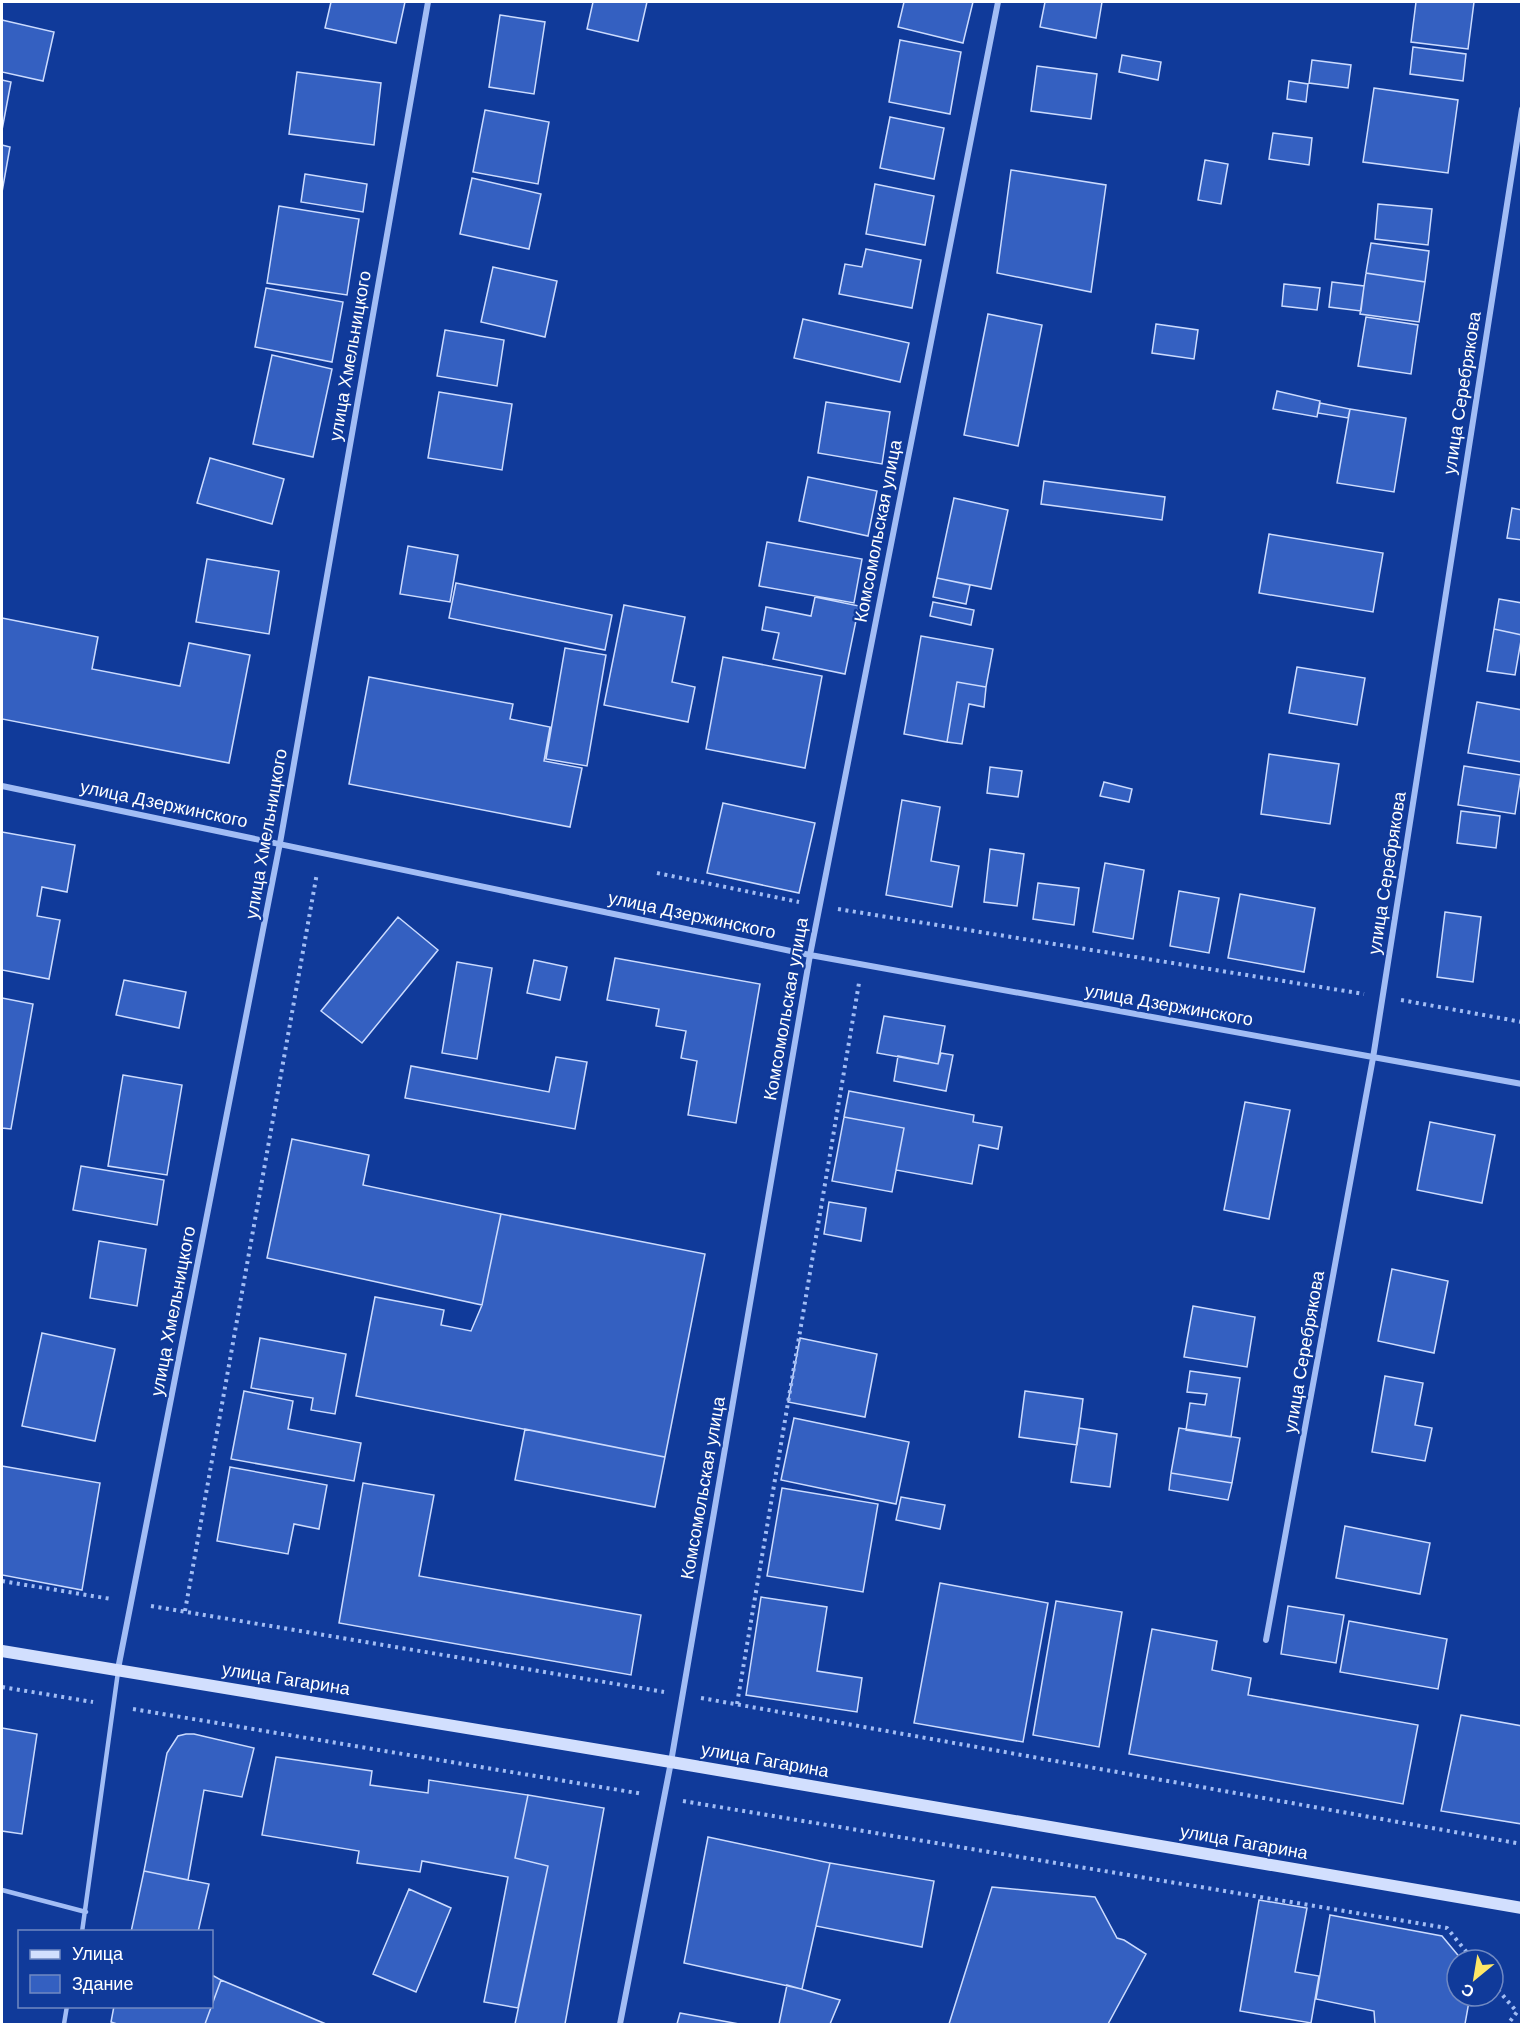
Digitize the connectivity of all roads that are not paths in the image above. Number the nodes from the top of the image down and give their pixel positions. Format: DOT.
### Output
graph roads {
  1 [pos="428,2"];
  2 [pos="998,2"];
  3 [pos="1521,109"];
  4 [pos="2,786"];
  5 [pos="280,843"];
  6 [pos="810,955"];
  7 [pos="1373,1058"];
  8 [pos="1521,1084"];
  9 [pos="1266,1640"];
  10 [pos="2,1651"];
  11 [pos="118,1669"];
  12 [pos="671,1762"];
  13 [pos="2,1890"];
  14 [pos="1521,1908"];
  15 [pos="86,1912"];
  16 [pos="82,1930"];
  17 [pos="67,2008"];
  18 [pos="64,2025"];
  19 [pos="620,2025"];
  1 -- 5 [label="street, улица Хмельницкого"];
  2 -- 6 [label="street, Комсомольская улица"];
  3 -- 7 [label="street, улица Серебрякова"];
  4 -- 5 [label="street, улица Дзержинского"];
  5 -- 6 [label="street, улица Дзержинского"];
  5 -- 11 [label="street, улица Хмельницкого"];
  6 -- 7 [label="street, улица Дзержинского"];
  6 -- 12 [label="street, Комсомольская улица"];
  7 -- 8 [label="street, улица Дзержинского"];
  7 -- 9 [label="street, улица Серебрякова"];
  10 -- 11 [label="main road, улица Гагарина"];
  11 -- 12 [label="main road, улица Гагарина"];
  11 -- 15 [label="lane"];
  12 -- 14 [label="main road, улица Гагарина"];
  12 -- 19 [label="street, Комсомольская улица"];
  13 -- 15 [label="lane"];
  15 -- 16 [label="lane"];
  17 -- 18 [label="lane"];
}
